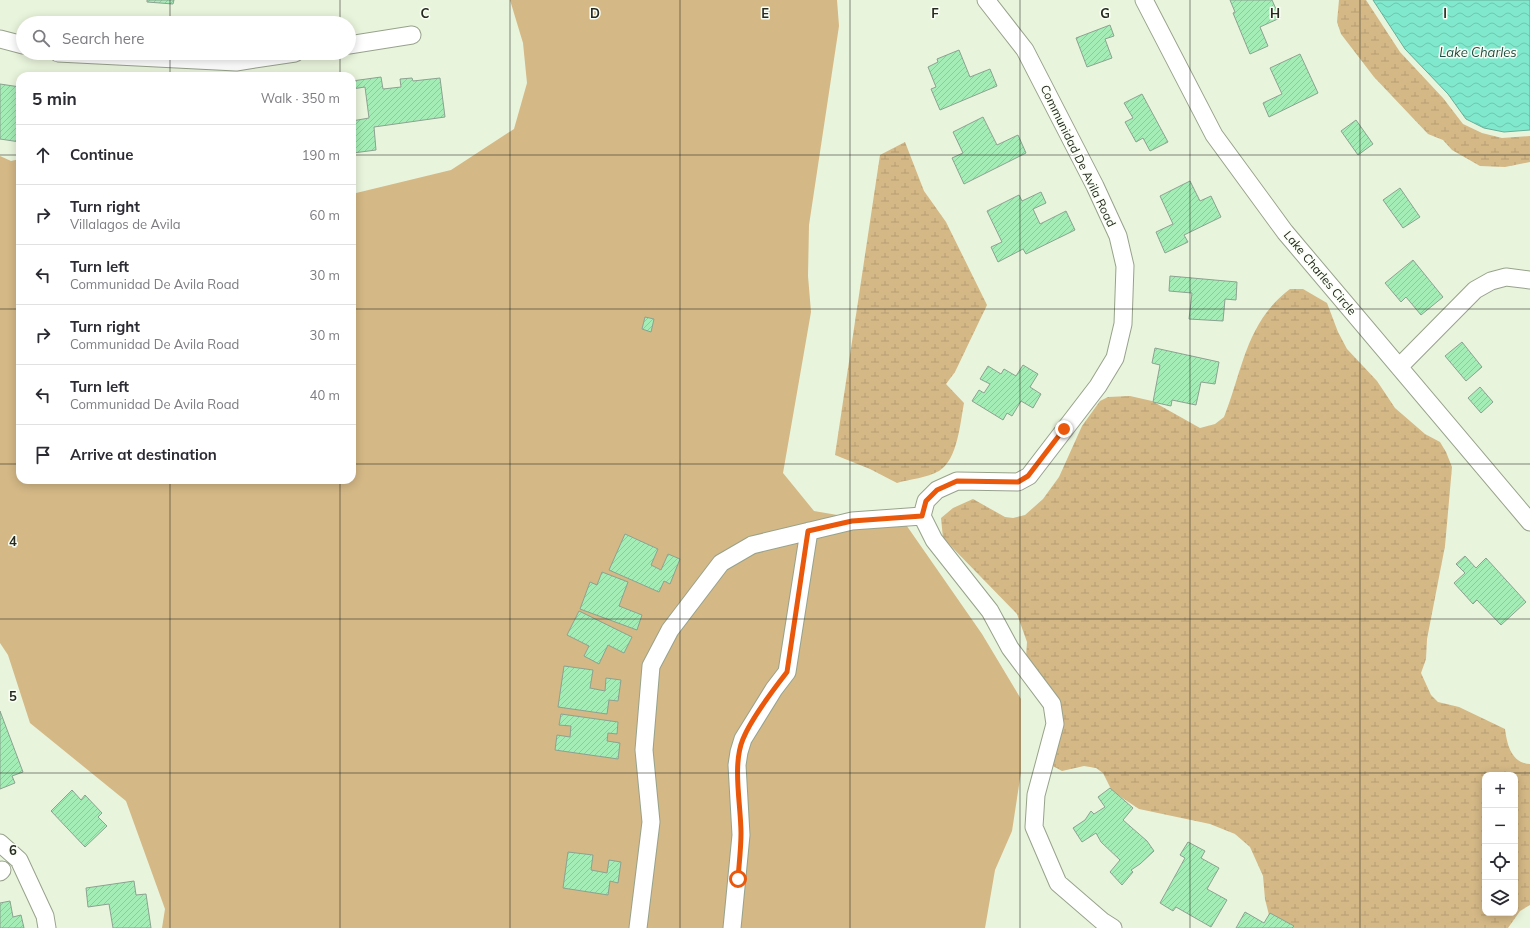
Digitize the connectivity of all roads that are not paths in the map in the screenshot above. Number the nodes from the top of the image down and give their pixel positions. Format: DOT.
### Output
graph roads {
  1 [pos="986,0"];
  2 [pos="1144,0"];
  3 [pos="412,35"];
  4 [pos="0,39"];
  5 [pos="16,43"];
  6 [pos="356,44"];
  7 [pos="196,60"];
  8 [pos="249,60"];
  9 [pos="1530,280"];
  10 [pos="1399,367"];
  11 [pos="922,516"];
  12 [pos="1530,522"];
  13 [pos="808,531"];
  14 [pos="0,843"];
  15 [pos="47,928"];
  16 [pos="638,928"];
  17 [pos="732,928"];
  18 [pos="1113,928"];
  1 -- 11 [label="street, Communidad De Avila Road"];
  2 -- 10 [label="street, Lake Charles Circle"];
  3 -- 6 [label="street"];
  4 -- 5 [label="street"];
  7 -- 8 [label="street"];
  9 -- 10 [label="street"];
  10 -- 12 [label="street, Lake Charles Circle"];
  11 -- 13 [label="street"];
  11 -- 18 [label="street"];
  13 -- 16 [label="street"];
  13 -- 17 [label="street"];
  14 -- 15 [label="street"];
}
